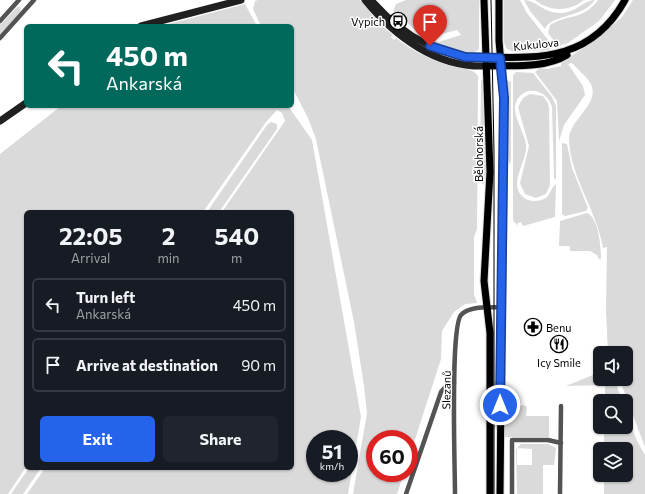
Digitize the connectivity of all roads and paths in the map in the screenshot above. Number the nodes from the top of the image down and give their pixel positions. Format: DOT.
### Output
graph roads {
  1 [pos="20,0"];
  2 [pos="34,0"];
  3 [pos="241,0"];
  4 [pos="365,0"];
  5 [pos="371,0"];
  6 [pos="484,0"];
  7 [pos="498,0"];
  8 [pos="625,0"];
  9 [pos="28,7"];
  10 [pos="0,21"];
  11 [pos="149,24"];
  12 [pos="0,38"];
  13 [pos="485,57"];
  14 [pos="501,61"];
  15 [pos="486,66"];
  16 [pos="24,103"];
  17 [pos="0,121"];
  18 [pos="502,307"];
  19 [pos="487,308"];
  20 [pos="454,383"];
  21 [pos="561,406"];
  22 [pos="561,443"];
  23 [pos="406,494"];
  24 [pos="455,494"];
  25 [pos="490,494"];
  26 [pos="500,494"];
  27 [pos="512,494"];
  28 [pos="560,494"];
  1 -- 9 [label="street"];
  1 -- 10 [label="street"];
  2 -- 9 [label="street"];
  3 -- 11 [label="street"];
  4 -- 15 [label="street"];
  5 -- 13 [label="street"];
  6 -- 13 [label="main road, Bělohorská"];
  7 -- 14 [label="main road"];
  8 -- 14 [label="main road, Kukulova"];
  9 -- 12 [label="street"];
  13 -- 14 [label="main road"];
  13 -- 15 [label="main road, Bělohorská"];
  14 -- 15 [label="main road"];
  14 -- 18 [label="main road"];
  15 -- 19 [label="main road, Bělohorská"];
  16 -- 17 [label="street"];
  18 -- 19 [label="street"];
  18 -- 26 [label="main road"];
  19 -- 20 [label="street, Slezanů"];
  19 -- 25 [label="main road, Bělohorská"];
  20 -- 23 [label="street"];
  20 -- 24 [label="street, Slezanů"];
  21 -- 22 [label="street"];
  22 -- 27 [label="street"];
  22 -- 28 [label="street"];
}
